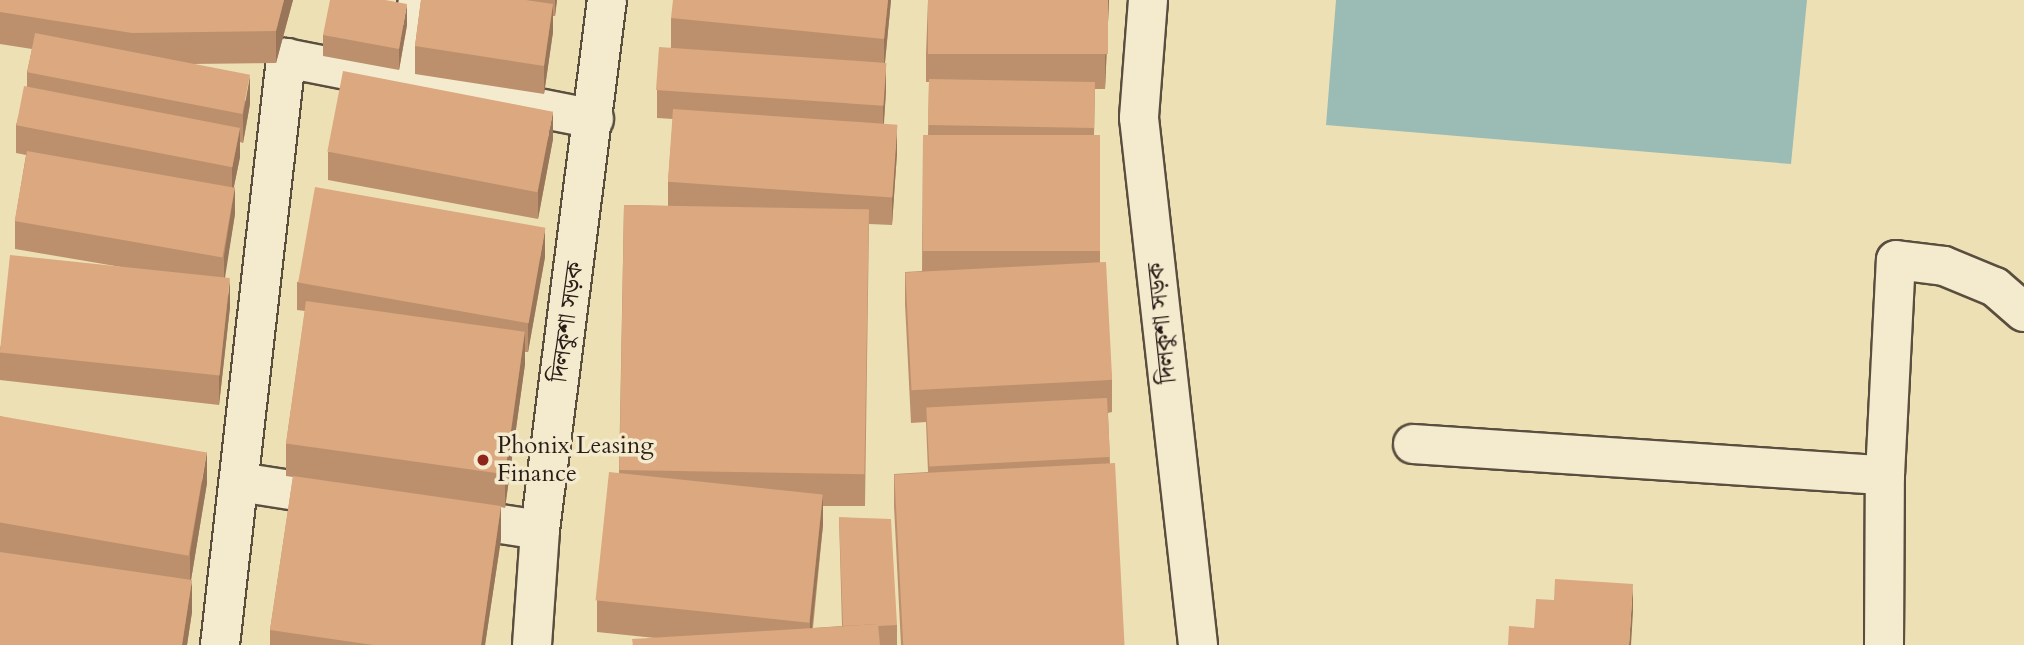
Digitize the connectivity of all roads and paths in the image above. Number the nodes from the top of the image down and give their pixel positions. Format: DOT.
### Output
graph roads {
  1 [pos="418,0"];
  2 [pos="607,0"];
  3 [pos="1148,0"];
  4 [pos="405,82"];
  5 [pos="594,118"];
  6 [pos="2024,312"];
  7 [pos="1413,444"];
  8 [pos="1885,475"];
  9 [pos="239,482"];
  10 [pos="376,504"];
  11 [pos="417,511"];
  12 [pos="540,530"];
  13 [pos="220,645"];
  14 [pos="532,645"];
  15 [pos="1198,645"];
  16 [pos="1884,645"];
  1 -- 4 [label="street"];
  2 -- 5 [label="street, দিলকুশা সড়ক"];
  3 -- 15 [label="street, দিলকুশা সড়ক"];
  4 -- 5 [label="street"];
  4 -- 9 [label="street"];
  5 -- 12 [label="street, দিলকুশা সড়ক"];
  6 -- 8 [label="street"];
  7 -- 8 [label="street"];
  8 -- 16 [label="street"];
  9 -- 10 [label="street"];
  9 -- 13 [label="street"];
  11 -- 12 [label="street"];
  12 -- 14 [label="street, দিলকুশা সড়ক"];
}
